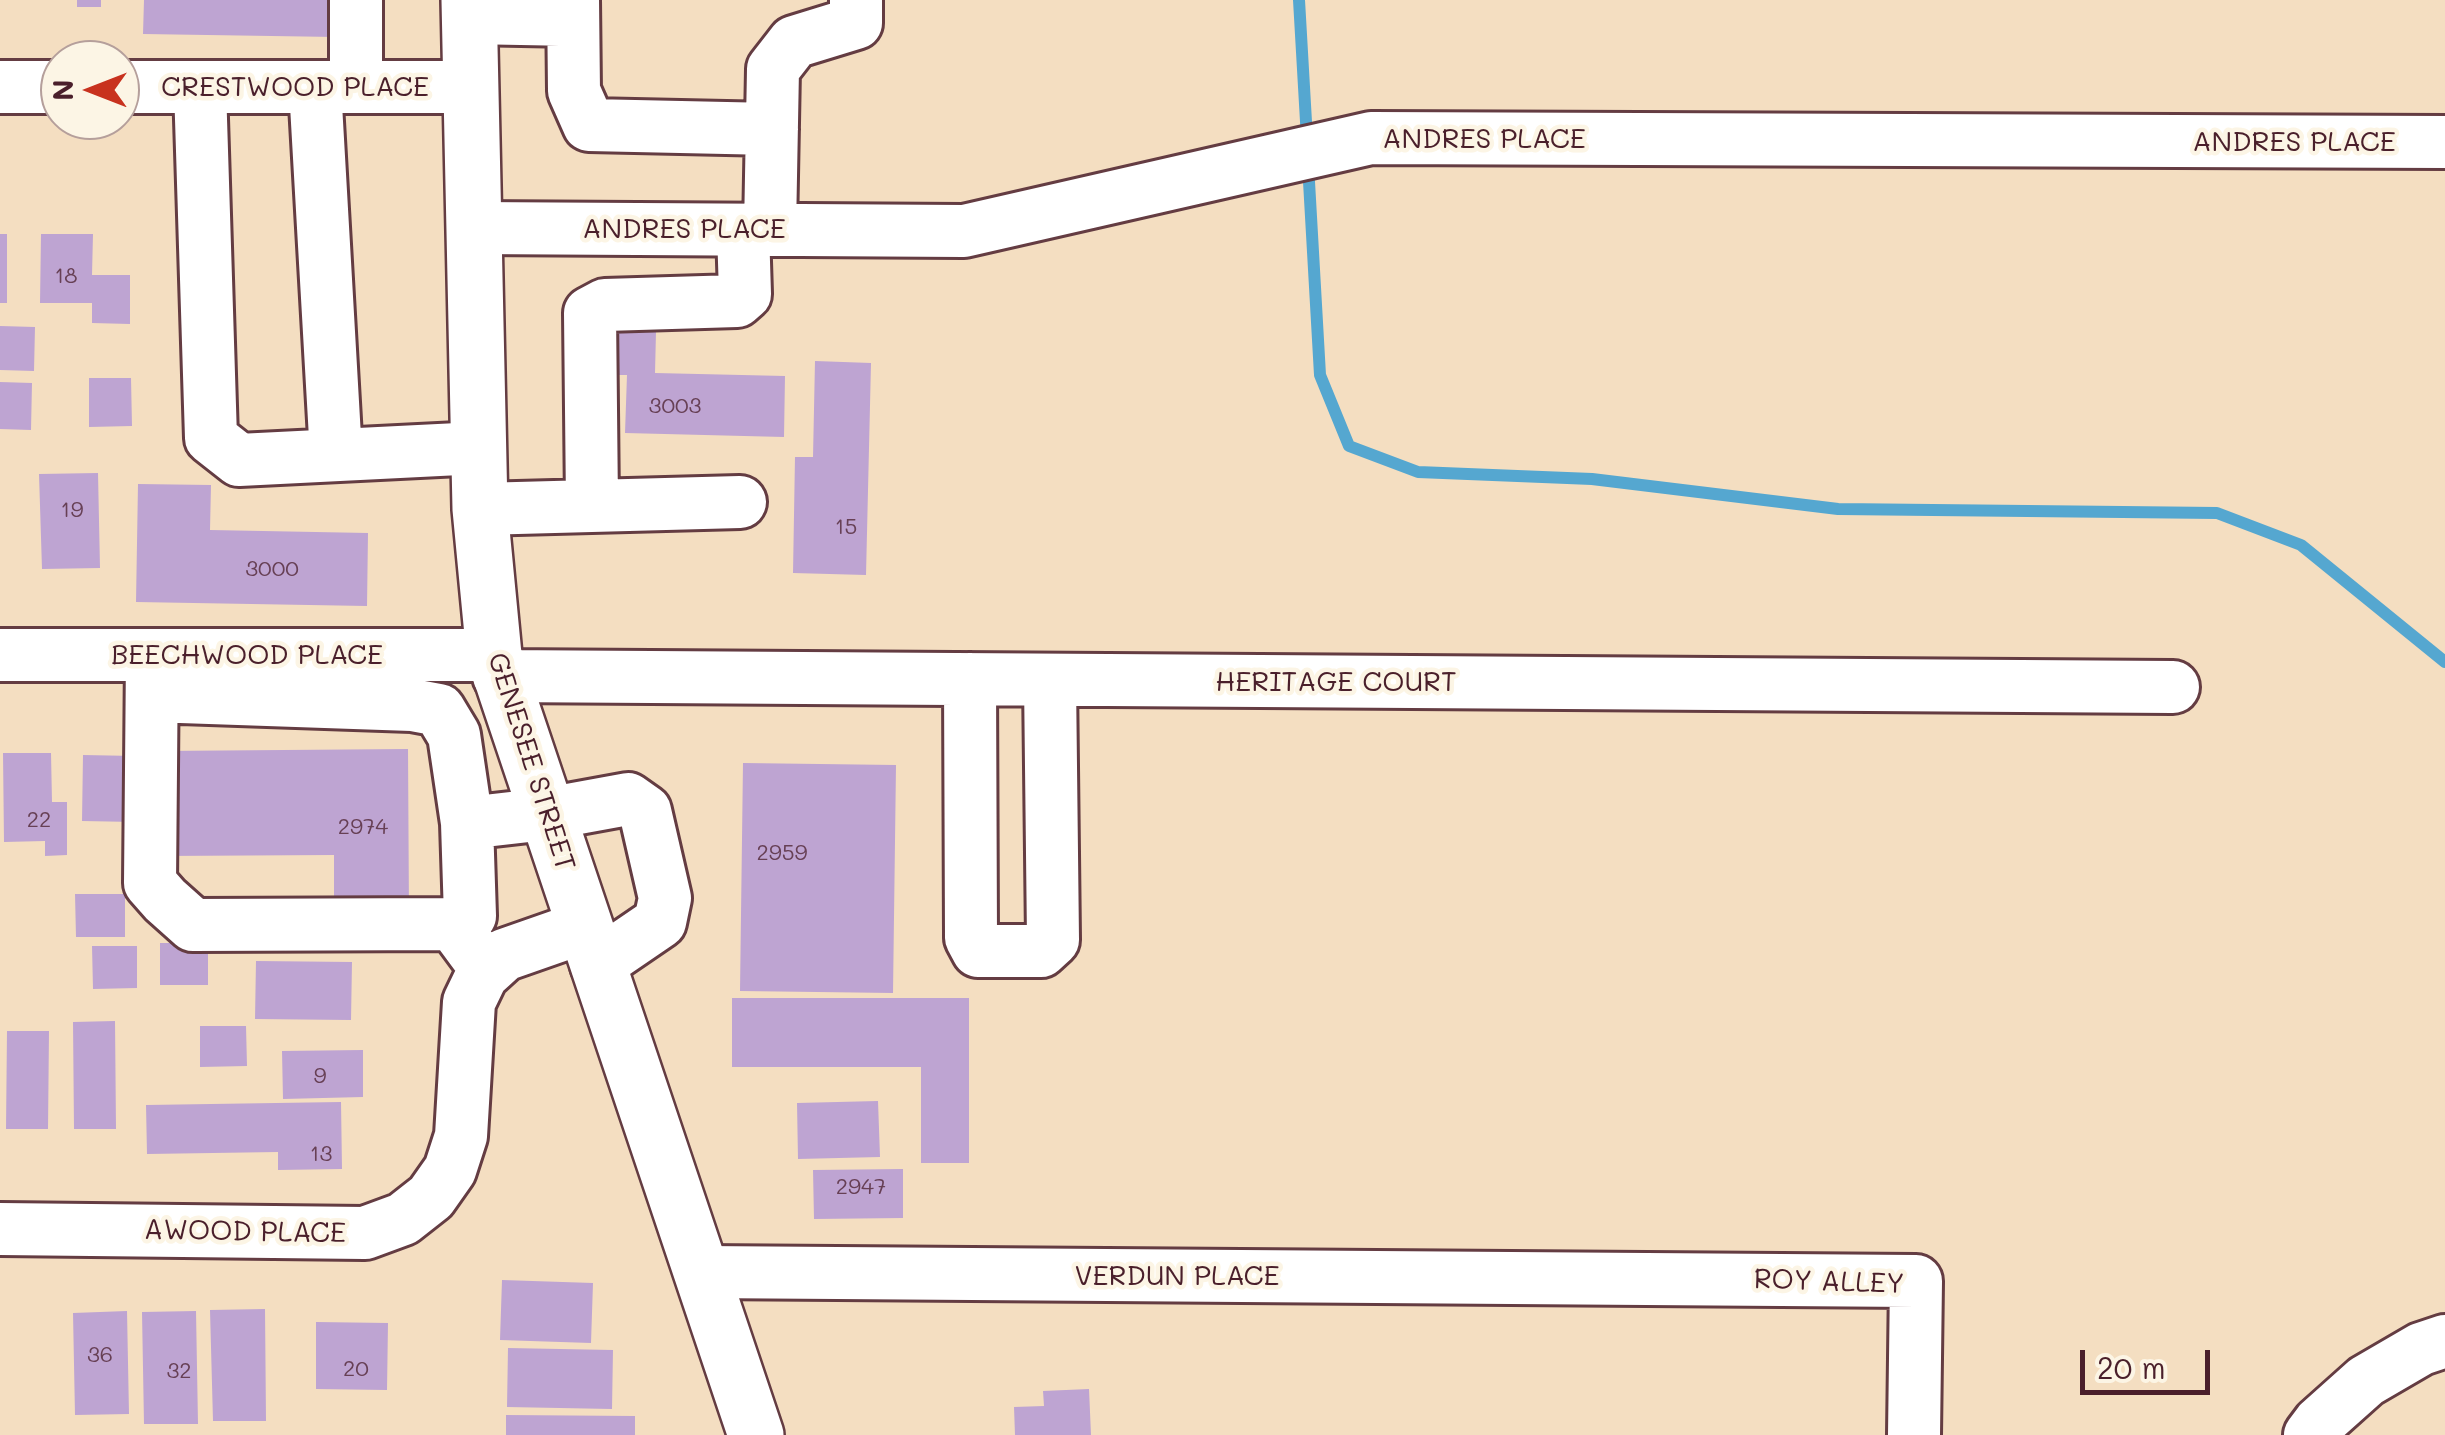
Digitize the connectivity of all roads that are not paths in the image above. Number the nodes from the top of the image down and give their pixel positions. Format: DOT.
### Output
graph roads {
  1 [pos="356,0"];
  2 [pos="856,0"];
  3 [pos="469,9"];
  4 [pos="573,10"];
  5 [pos="0,87"];
  6 [pos="40,87"];
  7 [pos="140,87"];
  8 [pos="200,87"];
  9 [pos="336,87"];
  10 [pos="471,87"];
  11 [pos="772,129"];
  12 [pos="2445,142"];
  13 [pos="474,228"];
  14 [pos="756,230"];
  15 [pos="478,448"];
  16 [pos="336,455"];
  17 [pos="740,502"];
  18 [pos="592,506"];
  19 [pos="480,509"];
  20 [pos="0,655"];
  21 [pos="496,666"];
  22 [pos="152,676"];
  23 [pos="970,680"];
  24 [pos="1050,680"];
  25 [pos="2173,687"];
  26 [pos="546,814"];
  27 [pos="467,823"];
  28 [pos="453,924"];
  29 [pos="591,946"];
  30 [pos="487,970"];
  31 [pos="0,1228"];
  32 [pos="702,1272"];
  33 [pos="1652,1279"];
  34 [pos="2445,1341"];
  35 [pos="756,1435"];
  36 [pos="1914,1435"];
  37 [pos="2310,1435"];
  1 -- 9 [label="street"];
  2 -- 11 [label="street"];
  3 -- 4 [label="street"];
  3 -- 10 [label="main road, GENESEE STREET"];
  4 -- 11 [label="street"];
  5 -- 6 [label="street"];
  7 -- 8 [label="street, CRESTWOOD PLACE"];
  8 -- 9 [label="street, CRESTWOOD PLACE"];
  8 -- 16 [label="street"];
  9 -- 10 [label="street, CRESTWOOD PLACE"];
  9 -- 16 [label="street"];
  10 -- 13 [label="main road, GENESEE STREET"];
  11 -- 14 [label="street"];
  12 -- 14 [label="street, ANDRES PLACE"];
  13 -- 14 [label="street, ANDRES PLACE"];
  13 -- 15 [label="main road, GENESEE STREET"];
  14 -- 18 [label="street"];
  15 -- 16 [label="street"];
  15 -- 19 [label="main road, GENESEE STREET"];
  17 -- 18 [label="street"];
  18 -- 19 [label="street"];
  19 -- 21 [label="main road, GENESEE STREET"];
  20 -- 22 [label="street, BEECHWOOD PLACE"];
  21 -- 22 [label="street, BEECHWOOD PLACE"];
  21 -- 23 [label="street, HERITAGE COURT"];
  21 -- 26 [label="main road, GENESEE STREET"];
  22 -- 27 [label="street"];
  22 -- 28 [label="street"];
  23 -- 24 [label="street, HERITAGE COURT"];
  23 -- 24 [label="street"];
  24 -- 25 [label="street, HERITAGE COURT"];
  26 -- 27 [label="street"];
  26 -- 29 [label="main road, GENESEE STREET"];
  26 -- 29 [label="street"];
  27 -- 28 [label="street"];
  28 -- 30 [label="street"];
  29 -- 30 [label="street"];
  29 -- 32 [label="main road, GENESEE STREET"];
  30 -- 31 [label="street, AWOOD PLACE"];
  32 -- 33 [label="street, VERDUN PLACE"];
  32 -- 35 [label="main road, GENESEE STREET"];
  33 -- 36 [label="street, ROY ALLEY"];
  34 -- 37 [label="street"];
}
